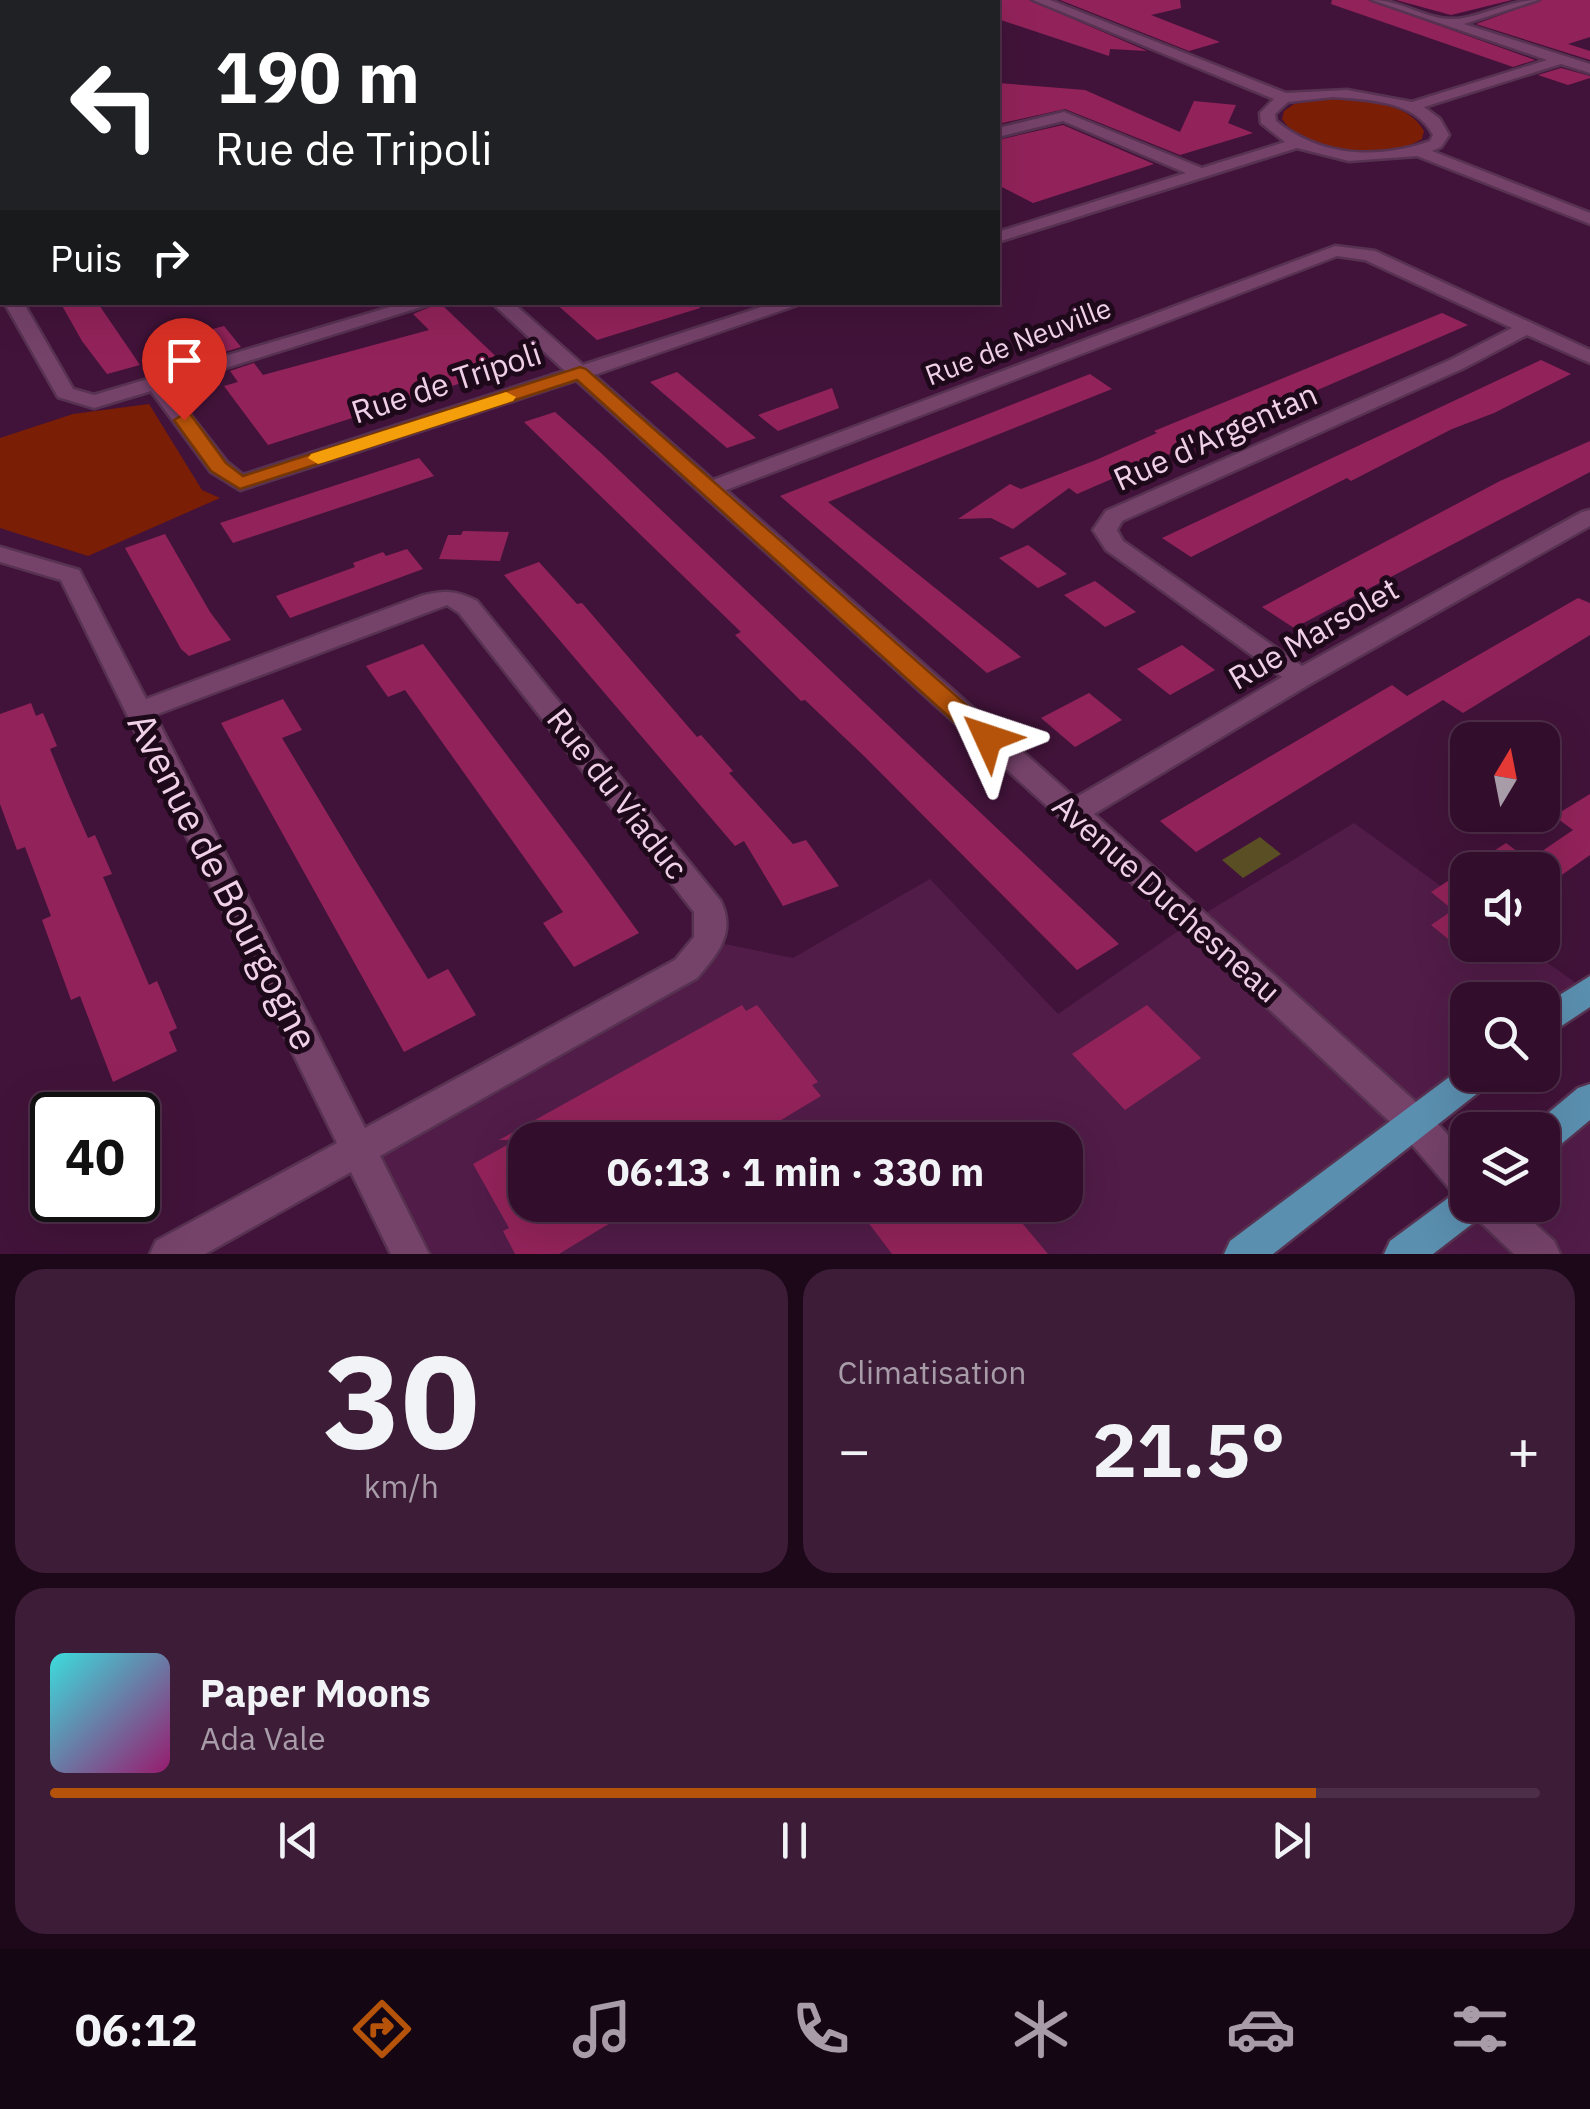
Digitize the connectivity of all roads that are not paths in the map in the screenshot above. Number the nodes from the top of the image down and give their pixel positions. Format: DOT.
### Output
graph roads {
  1 [pos="1039,0"];
  2 [pos="1378,0"];
  3 [pos="1532,0"];
  4 [pos="1450,24"];
  5 [pos="1560,60"];
  6 [pos="1590,69"];
  7 [pos="1284,98"];
  8 [pos="1410,107"];
  9 [pos="1000,131"];
  10 [pos="1297,143"];
  11 [pos="1419,152"];
  12 [pos="1198,172"];
  13 [pos="1590,219"];
  14 [pos="1000,236"];
  15 [pos="15,305"];
  16 [pos="418,305"];
  17 [pos="503,305"];
  18 [pos="785,305"];
  19 [pos="1526,328"];
  20 [pos="1590,358"];
  21 [pos="580,373"];
  22 [pos="155,383"];
  23 [pos="709,488"];
  24 [pos="1590,518"];
  25 [pos="0,554"];
  26 [pos="1301,678"];
  27 [pos="140,710"];
  28 [pos="1072,813"];
  29 [pos="1590,989"];
  30 [pos="1560,1012"];
  31 [pos="1454,1092"];
  32 [pos="1590,1098"];
  33 [pos="1414,1122"];
  34 [pos="1560,1124"];
  35 [pos="360,1152"];
  36 [pos="1450,1163"];
  37 [pos="1450,1219"];
  38 [pos="1506,1222"];
  39 [pos="169,1254"];
  40 [pos="410,1254"];
  41 [pos="1242,1254"];
  42 [pos="1403,1254"];
  43 [pos="1541,1254"];
  1 -- 7 [label="street"];
  2 -- 4 [label="street"];
  3 -- 4 [label="street"];
  4 -- 5 [label="street"];
  5 -- 6 [label="street"];
  5 -- 8 [label="street"];
  7 -- 8 [label="street"];
  7 -- 10 [label="street"];
  8 -- 11 [label="street"];
  9 -- 12 [label="street"];
  10 -- 11 [label="street"];
  10 -- 12 [label="street"];
  11 -- 13 [label="street"];
  12 -- 14 [label="street"];
  15 -- 22 [label="street"];
  16 -- 22 [label="street"];
  17 -- 21 [label="street, Avenue Duchesneau"];
  18 -- 21 [label="street, Rue de Tripoli"];
  19 -- 20 [label="street"];
  19 -- 23 [label="street, Rue de Neuville"];
  19 -- 26 [label="street, Rue d'Argentan"];
  21 -- 22 [label="street, Rue de Tripoli"];
  21 -- 23 [label="street, Avenue Duchesneau"];
  23 -- 28 [label="street, Avenue Duchesneau"];
  24 -- 26 [label="street, Rue Marsolet"];
  25 -- 27 [label="street, Avenue de Bourgogne"];
  26 -- 28 [label="street, Rue Marsolet"];
  27 -- 35 [label="street, Avenue de Bourgogne"];
  27 -- 35 [label="street, Rue du Viaduc"];
  28 -- 33 [label="street, Avenue Duchesneau"];
  29 -- 30 [label="main road"];
  31 -- 33 [label="main road"];
  32 -- 34 [label="main road"];
  33 -- 36 [label="street, Avenue Duchesneau"];
  33 -- 41 [label="main road"];
  35 -- 39 [label="street"];
  35 -- 40 [label="street, Avenue de Bourgogne"];
  37 -- 42 [label="main road"];
  38 -- 43 [label="street"];
}
